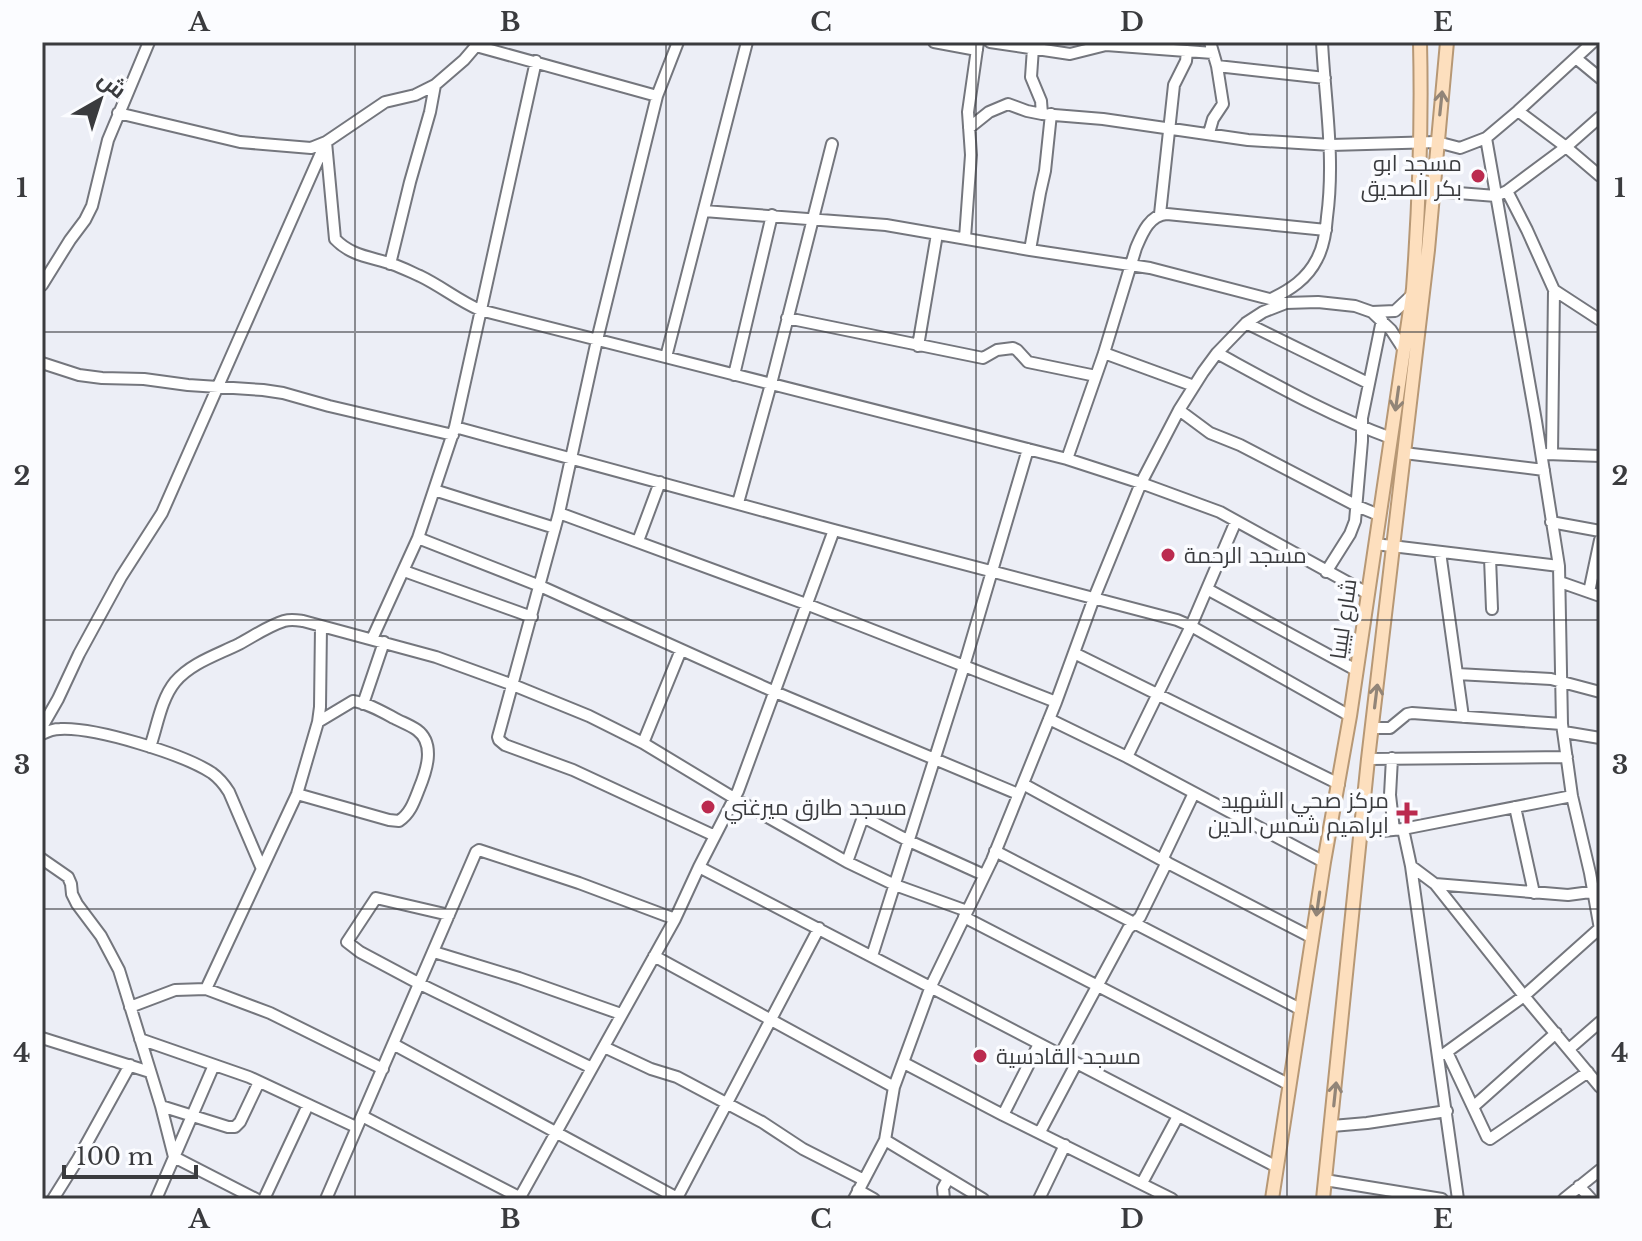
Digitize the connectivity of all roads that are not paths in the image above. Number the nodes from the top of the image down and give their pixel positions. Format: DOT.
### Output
graph roads {
  1 [pos="149,42"];
  2 [pos="678,42"];
  3 [pos="747,42"];
  4 [pos="934,42"];
  5 [pos="990,42"];
  6 [pos="1322,42"];
  7 [pos="1420,42"];
  8 [pos="1447,42"];
  9 [pos="1593,42"];
  10 [pos="478,44"];
  11 [pos="978,46"];
  12 [pos="1033,48"];
  13 [pos="1212,48"];
  14 [pos="1187,51"];
  15 [pos="1577,59"];
  16 [pos="536,61"];
  17 [pos="1217,66"];
  18 [pos="1325,78"];
  19 [pos="1600,78"];
  20 [pos="435,85"];
  21 [pos="657,96"];
  22 [pos="1518,111"];
  23 [pos="118,113"];
  24 [pos="1047,114"];
  25 [pos="1600,117"];
  26 [pos="969,128"];
  27 [pos="1170,128"];
  28 [pos="1209,133"];
  29 [pos="1486,138"];
  30 [pos="326,142"];
  31 [pos="1437,142"];
  32 [pos="1421,143"];
  33 [pos="832,144"];
  34 [pos="1331,145"];
  35 [pos="1566,147"];
  36 [pos="1600,176"];
  37 [pos="1433,191"];
  38 [pos="1502,194"];
  39 [pos="704,211"];
  40 [pos="1160,214"];
  41 [pos="772,215"];
  42 [pos="813,218"];
  43 [pos="1326,230"];
  44 [pos="937,234"];
  45 [pos="965,238"];
  46 [pos="1030,250"];
  47 [pos="390,264"];
  48 [pos="1131,265"];
  49 [pos="42,285"];
  50 [pos="1554,290"];
  51 [pos="1412,295"];
  52 [pos="1271,300"];
  53 [pos="1286,303"];
  54 [pos="480,310"];
  55 [pos="1372,312"];
  56 [pos="787,318"];
  57 [pos="1382,320"];
  58 [pos="1600,320"];
  59 [pos="1246,323"];
  60 [pos="597,340"];
  61 [pos="918,346"];
  62 [pos="1404,350"];
  63 [pos="1104,353"];
  64 [pos="1217,353"];
  65 [pos="666,357"];
  66 [pos="42,363"];
  67 [pos="734,375"];
  68 [pos="1096,376"];
  69 [pos="1368,383"];
  70 [pos="771,384"];
  71 [pos="1194,386"];
  72 [pos="218,387"];
  73 [pos="1179,410"];
  74 [pos="1361,427"];
  75 [pos="454,431"];
  76 [pos="1391,438"];
  77 [pos="1028,449"];
  78 [pos="1404,453"];
  79 [pos="1547,454"];
  80 [pos="1600,455"];
  81 [pos="571,458"];
  82 [pos="1067,459"];
  83 [pos="1544,470"];
  84 [pos="660,482"];
  85 [pos="1141,483"];
  86 [pos="434,490"];
  87 [pos="738,503"];
  88 [pos="1357,506"];
  89 [pos="559,513"];
  90 [pos="1379,515"];
  91 [pos="1236,521"];
  92 [pos="1551,522"];
  93 [pos="555,528"];
  94 [pos="834,530"];
  95 [pos="1600,531"];
  96 [pos="418,538"];
  97 [pos="1600,540"];
  98 [pos="638,541"];
  99 [pos="1375,544"];
  100 [pos="1393,547"];
  101 [pos="1440,552"];
  102 [pos="1490,558"];
  103 [pos="1559,566"];
  104 [pos="404,571"];
  105 [pos="993,572"];
  106 [pos="1326,572"];
  107 [pos="1560,582"];
  108 [pos="540,586"];
  109 [pos="1207,589"];
  110 [pos="1367,593"];
  111 [pos="1595,594"];
  112 [pos="1094,598"];
  113 [pos="806,604"];
  114 [pos="1492,609"];
  115 [pos="532,617"];
  116 [pos="321,626"];
  117 [pos="1191,626"];
  118 [pos="372,639"];
  119 [pos="384,642"];
  120 [pos="681,650"];
  121 [pos="1074,653"];
  122 [pos="964,666"];
  123 [pos="1356,670"];
  124 [pos="1457,674"];
  125 [pos="1561,681"];
  126 [pos="513,685"];
  127 [pos="775,692"];
  128 [pos="1600,692"];
  129 [pos="1158,694"];
  130 [pos="1056,702"];
  131 [pos="363,704"];
  132 [pos="1350,716"];
  133 [pos="1463,717"];
  134 [pos="1049,719"];
  135 [pos="318,722"];
  136 [pos="42,727"];
  137 [pos="1372,728"];
  138 [pos="1563,728"];
  139 [pos="42,734"];
  140 [pos="1600,738"];
  141 [pos="643,743"];
  142 [pos="150,747"];
  143 [pos="1127,757"];
  144 [pos="1567,757"];
  145 [pos="1392,758"];
  146 [pos="934,759"];
  147 [pos="1368,759"];
  148 [pos="1339,784"];
  149 [pos="1021,789"];
  150 [pos="1194,793"];
  151 [pos="297,794"];
  152 [pos="1572,796"];
  153 [pos="734,798"];
  154 [pos="1515,807"];
  155 [pos="1398,829"];
  156 [pos="1362,833"];
  157 [pos="715,836"];
  158 [pos="909,841"];
  159 [pos="995,851"];
  160 [pos="42,859"];
  161 [pos="1164,861"];
  162 [pos="847,862"];
  163 [pos="1324,862"];
  164 [pos="1411,866"];
  165 [pos="699,867"];
  166 [pos="262,869"];
  167 [pos="984,875"];
  168 [pos="1435,884"];
  169 [pos="895,885"];
  170 [pos="1597,892"];
  171 [pos="1534,893"];
  172 [pos="966,914"];
  173 [pos="449,915"];
  174 [pos="675,919"];
  175 [pos="1134,923"];
  176 [pos="819,928"];
  177 [pos="1600,928"];
  178 [pos="1313,938"];
  179 [pos="434,952"];
  180 [pos="654,956"];
  181 [pos="872,956"];
  182 [pos="420,984"];
  183 [pos="1096,985"];
  184 [pos="931,986"];
  185 [pos="206,989"];
  186 [pos="1524,996"];
  187 [pos="130,1007"];
  188 [pos="1302,1010"];
  189 [pos="621,1014"];
  190 [pos="771,1019"];
  191 [pos="1600,1022"];
  192 [pos="1556,1033"];
  193 [pos="42,1038"];
  194 [pos="140,1039"];
  195 [pos="393,1044"];
  196 [pos="1039,1044"];
  197 [pos="604,1047"];
  198 [pos="1569,1049"];
  199 [pos="1060,1055"];
  200 [pos="1443,1055"];
  201 [pos="904,1063"];
  202 [pos="1076,1064"];
  203 [pos="130,1065"];
  204 [pos="214,1065"];
  205 [pos="592,1068"];
  206 [pos="383,1069"];
  207 [pos="150,1072"];
  208 [pos="1588,1072"];
  209 [pos="259,1082"];
  210 [pos="1290,1085"];
  211 [pos="894,1087"];
  212 [pos="1600,1087"];
  213 [pos="728,1103"];
  214 [pos="308,1105"];
  215 [pos="161,1106"];
  216 [pos="1473,1107"];
  217 [pos="1447,1111"];
  218 [pos="1003,1115"];
  219 [pos="191,1116"];
  220 [pos="362,1116"];
  221 [pos="1178,1116"];
  222 [pos="1332,1126"];
  223 [pos="356,1127"];
  224 [pos="556,1131"];
  225 [pos="1040,1132"];
  226 [pos="885,1140"];
  227 [pos="1065,1145"];
  228 [pos="174,1157"];
  229 [pos="1277,1167"];
  230 [pos="1600,1170"];
  231 [pos="948,1179"];
  232 [pos="1325,1180"];
  233 [pos="1142,1183"];
  234 [pos="1579,1186"];
  235 [pos="859,1190"];
  236 [pos="521,1198"];
  237 [pos="678,1198"];
  238 [pos="53,1199"];
  239 [pos="156,1199"];
  240 [pos="256,1199"];
  241 [pos="264,1199"];
  242 [pos="326,1199"];
  243 [pos="874,1199"];
  244 [pos="944,1199"];
  245 [pos="983,1199"];
  246 [pos="1039,1199"];
  247 [pos="1172,1199"];
  248 [pos="1272,1199"];
  249 [pos="1323,1199"];
  250 [pos="1442,1199"];
  251 [pos="1458,1199"];
  252 [pos="1564,1199"];
  253 [pos="1591,1199"];
  1 -- 23 [label="street"];
  2 -- 21 [label="street"];
  3 -- 39 [label="street"];
  4 -- 11 [label="street"];
  5 -- 12 [label="street"];
  6 -- 18 [label="street"];
  7 -- 32 [label="main road, شارع ليبيا"];
  31 -- 8 [label="main road, شارع ليبيا, one-way"];
  9 -- 15 [label="street"];
  10 -- 16 [label="street"];
  10 -- 20 [label="street"];
  11 -- 26 [label="street"];
  12 -- 14 [label="street"];
  12 -- 24 [label="street"];
  13 -- 14 [label="street"];
  13 -- 17 [label="street"];
  14 -- 27 [label="street"];
  15 -- 19 [label="street"];
  15 -- 22 [label="street"];
  16 -- 21 [label="street"];
  16 -- 54 [label="street"];
  17 -- 18 [label="street"];
  17 -- 28 [label="street"];
  18 -- 34 [label="street"];
  20 -- 30 [label="street"];
  20 -- 47 [label="street"];
  21 -- 60 [label="street"];
  22 -- 29 [label="street"];
  22 -- 35 [label="street"];
  23 -- 30 [label="street"];
  23 -- 49 [label="street"];
  24 -- 26 [label="street"];
  24 -- 27 [label="street"];
  24 -- 46 [label="street"];
  25 -- 35 [label="street"];
  26 -- 45 [label="street"];
  27 -- 28 [label="street"];
  27 -- 40 [label="street"];
  28 -- 34 [label="street"];
  29 -- 31 [label="street"];
  29 -- 38 [label="street"];
  30 -- 47 [label="street"];
  30 -- 72 [label="street"];
  31 -- 32 [label="street"];
  31 -- 37 [label="main road, شارع ليبيا"];
  32 -- 34 [label="street"];
  32 -- 51 [label="main road, شارع ليبيا"];
  33 -- 42 [label="street"];
  34 -- 43 [label="street"];
  35 -- 36 [label="street"];
  35 -- 38 [label="street"];
  37 -- 38 [label="street"];
  37 -- 78 [label="main road, شارع ليبيا"];
  38 -- 50 [label="street"];
  38 -- 79 [label="street"];
  39 -- 41 [label="street"];
  39 -- 65 [label="street"];
  40 -- 43 [label="street"];
  40 -- 48 [label="street"];
  41 -- 42 [label="street"];
  41 -- 67 [label="street"];
  42 -- 44 [label="street"];
  42 -- 56 [label="street"];
  43 -- 52 [label="street"];
  44 -- 45 [label="street"];
  44 -- 61 [label="street"];
  45 -- 46 [label="street"];
  46 -- 48 [label="street"];
  47 -- 54 [label="street"];
  48 -- 52 [label="street"];
  48 -- 63 [label="street"];
  50 -- 58 [label="street"];
  50 -- 79 [label="street"];
  51 -- 55 [label="street"];
  51 -- 62 [label="main road, شارع ليبيا"];
  52 -- 53 [label="street"];
  53 -- 55 [label="street"];
  53 -- 59 [label="street"];
  54 -- 60 [label="street"];
  54 -- 75 [label="street"];
  55 -- 57 [label="street"];
  56 -- 61 [label="street"];
  56 -- 70 [label="street"];
  57 -- 62 [label="street"];
  57 -- 69 [label="street"];
  59 -- 64 [label="street"];
  59 -- 69 [label="street"];
  60 -- 65 [label="street"];
  60 -- 81 [label="street"];
  61 -- 68 [label="street"];
  62 -- 76 [label="main road, شارع ليبيا, one-way"];
  63 -- 68 [label="street"];
  63 -- 71 [label="street"];
  64 -- 71 [label="street"];
  64 -- 74 [label="street"];
  65 -- 67 [label="street"];
  66 -- 72 [label="street"];
  67 -- 70 [label="street"];
  68 -- 82 [label="street"];
  69 -- 74 [label="street"];
  70 -- 77 [label="street"];
  70 -- 87 [label="street"];
  71 -- 73 [label="street"];
  72 -- 75 [label="street"];
  72 -- 136 [label="street"];
  73 -- 85 [label="street"];
  73 -- 88 [label="street"];
  74 -- 76 [label="street"];
  74 -- 88 [label="street"];
  75 -- 81 [label="street"];
  75 -- 86 [label="street"];
  76 -- 90 [label="main road, شارع ليبيا"];
  77 -- 82 [label="street"];
  77 -- 105 [label="street"];
  78 -- 83 [label="street"];
  78 -- 100 [label="main road, شارع ليبيا"];
  79 -- 80 [label="street"];
  79 -- 83 [label="street"];
  81 -- 84 [label="street"];
  81 -- 89 [label="street"];
  82 -- 85 [label="street"];
  83 -- 92 [label="street"];
  84 -- 87 [label="street"];
  84 -- 98 [label="street"];
  85 -- 91 [label="street"];
  85 -- 112 [label="street"];
  86 -- 93 [label="street"];
  86 -- 96 [label="street"];
  87 -- 94 [label="street"];
  88 -- 90 [label="street"];
  88 -- 106 [label="street"];
  89 -- 93 [label="street"];
  89 -- 98 [label="street"];
  90 -- 99 [label="main road, شارع ليبيا"];
  91 -- 106 [label="street"];
  91 -- 109 [label="street"];
  92 -- 95 [label="street"];
  92 -- 103 [label="street"];
  93 -- 108 [label="street"];
  94 -- 105 [label="street"];
  94 -- 113 [label="street"];
  96 -- 104 [label="street"];
  96 -- 108 [label="street"];
  97 -- 111 [label="street"];
  98 -- 113 [label="street"];
  99 -- 100 [label="street"];
  99 -- 110 [label="main road, شارع ليبيا"];
  100 -- 101 [label="street"];
  137 -- 100 [label="main road, شارع ليبيا, one-way"];
  101 -- 102 [label="street"];
  101 -- 124 [label="street"];
  102 -- 103 [label="street"];
  102 -- 114 [label="street"];
  103 -- 107 [label="street"];
  104 -- 115 [label="street"];
  104 -- 118 [label="street"];
  105 -- 112 [label="street"];
  105 -- 122 [label="street"];
  106 -- 110 [label="street"];
  107 -- 111 [label="street"];
  107 -- 125 [label="street"];
  108 -- 115 [label="street"];
  108 -- 120 [label="street"];
  109 -- 117 [label="street"];
  109 -- 123 [label="street"];
  110 -- 123 [label="main road, شارع ليبيا"];
  112 -- 117 [label="street"];
  112 -- 121 [label="street"];
  113 -- 122 [label="street"];
  113 -- 127 [label="street"];
  115 -- 126 [label="street"];
  116 -- 118 [label="street"];
  116 -- 135 [label="street"];
  116 -- 142 [label="street"];
  117 -- 129 [label="street"];
  117 -- 132 [label="street"];
  118 -- 119 [label="street"];
  119 -- 126 [label="street"];
  119 -- 131 [label="street"];
  120 -- 127 [label="street"];
  120 -- 141 [label="street"];
  121 -- 129 [label="street"];
  121 -- 130 [label="street"];
  122 -- 130 [label="street"];
  122 -- 146 [label="street"];
  123 -- 132 [label="main road, شارع ليبيا"];
  124 -- 125 [label="street"];
  124 -- 133 [label="street"];
  125 -- 128 [label="street"];
  125 -- 138 [label="street"];
  126 -- 141 [label="street"];
  126 -- 157 [label="street"];
  127 -- 146 [label="street"];
  127 -- 153 [label="street"];
  129 -- 143 [label="street"];
  129 -- 148 [label="street"];
  130 -- 134 [label="street"];
  131 -- 135 [label="street"];
  131 -- 151 [label="street"];
  132 -- 148 [label="main road, شارع ليبيا"];
  133 -- 137 [label="street"];
  133 -- 138 [label="street"];
  134 -- 143 [label="street"];
  134 -- 149 [label="street"];
  135 -- 151 [label="street"];
  137 -- 147 [label="main road, شارع ليبيا"];
  138 -- 140 [label="street"];
  138 -- 144 [label="street"];
  139 -- 142 [label="street"];
  141 -- 153 [label="street"];
  142 -- 166 [label="street"];
  143 -- 150 [label="street"];
  144 -- 145 [label="street"];
  144 -- 152 [label="street"];
  145 -- 147 [label="street"];
  145 -- 155 [label="street"];
  146 -- 149 [label="street"];
  146 -- 158 [label="street"];
  147 -- 156 [label="main road, شارع ليبيا"];
  148 -- 163 [label="main road, شارع ليبيا"];
  149 -- 159 [label="street"];
  149 -- 161 [label="street"];
  150 -- 161 [label="street"];
  150 -- 163 [label="street"];
  151 -- 166 [label="street"];
  152 -- 154 [label="street"];
  152 -- 170 [label="street"];
  153 -- 157 [label="street"];
  153 -- 162 [label="street"];
  154 -- 155 [label="street"];
  154 -- 171 [label="street"];
  155 -- 156 [label="street"];
  155 -- 164 [label="street"];
  222 -- 156 [label="main road, شارع ليبيا, one-way"];
  157 -- 165 [label="street"];
  158 -- 162 [label="street"];
  158 -- 167 [label="street"];
  158 -- 169 [label="street"];
  159 -- 167 [label="street"];
  159 -- 175 [label="street"];
  160 -- 187 [label="street"];
  161 -- 175 [label="street"];
  161 -- 178 [label="street"];
  162 -- 169 [label="street"];
  163 -- 178 [label="main road, شارع ليبيا, one-way"];
  164 -- 168 [label="street"];
  164 -- 200 [label="street"];
  165 -- 174 [label="street"];
  165 -- 176 [label="street"];
  166 -- 185 [label="street"];
  167 -- 172 [label="street"];
  168 -- 171 [label="street"];
  168 -- 186 [label="street"];
  169 -- 172 [label="street"];
  169 -- 181 [label="street"];
  170 -- 171 [label="street"];
  170 -- 177 [label="street"];
  172 -- 183 [label="street"];
  172 -- 184 [label="street"];
  173 -- 174 [label="street"];
  173 -- 179 [label="street"];
  173 -- 182 [label="street"];
  174 -- 180 [label="street"];
  175 -- 183 [label="street"];
  175 -- 188 [label="street"];
  176 -- 181 [label="street"];
  176 -- 190 [label="street"];
  177 -- 186 [label="street"];
  178 -- 188 [label="main road, شارع ليبيا"];
  179 -- 182 [label="street"];
  179 -- 189 [label="street"];
  180 -- 189 [label="street"];
  180 -- 190 [label="street"];
  181 -- 184 [label="street"];
  182 -- 195 [label="street"];
  182 -- 205 [label="street"];
  183 -- 199 [label="street"];
  183 -- 210 [label="street"];
  184 -- 196 [label="street"];
  184 -- 201 [label="street"];
  185 -- 187 [label="street"];
  185 -- 206 [label="street"];
  186 -- 192 [label="street"];
  186 -- 200 [label="street"];
  187 -- 194 [label="street"];
  188 -- 210 [label="main road, شارع ليبيا"];
  189 -- 197 [label="street"];
  190 -- 211 [label="street"];
  190 -- 213 [label="street"];
  191 -- 198 [label="street"];
  192 -- 198 [label="street"];
  192 -- 216 [label="street"];
  193 -- 203 [label="street"];
  194 -- 204 [label="street"];
  194 -- 207 [label="street"];
  195 -- 206 [label="street"];
  195 -- 224 [label="street"];
  196 -- 199 [label="street"];
  196 -- 218 [label="street"];
  197 -- 205 [label="street"];
  197 -- 213 [label="street"];
  198 -- 208 [label="street"];
  199 -- 202 [label="street"];
  200 -- 216 [label="street"];
  200 -- 217 [label="street"];
  201 -- 211 [label="street"];
  201 -- 218 [label="street"];
  202 -- 221 [label="street"];
  202 -- 225 [label="street"];
  203 -- 207 [label="street"];
  203 -- 238 [label="street"];
  204 -- 209 [label="street"];
  204 -- 219 [label="street"];
  205 -- 224 [label="street"];
  206 -- 220 [label="street"];
  207 -- 215 [label="street"];
  208 -- 212 [label="street"];
  208 -- 216 [label="street"];
  209 -- 214 [label="street"];
  209 -- 219 [label="street"];
  210 -- 229 [label="main road, شارع ليبيا"];
  211 -- 226 [label="street"];
  213 -- 235 [label="street"];
  213 -- 237 [label="street"];
  214 -- 223 [label="street"];
  214 -- 241 [label="street"];
  215 -- 219 [label="street"];
  215 -- 228 [label="street"];
  217 -- 222 [label="street"];
  217 -- 251 [label="street"];
  218 -- 225 [label="street"];
  219 -- 228 [label="street"];
  220 -- 223 [label="street"];
  220 -- 236 [label="street"];
  221 -- 229 [label="street"];
  221 -- 233 [label="street"];
  222 -- 232 [label="main road, شارع ليبيا"];
  223 -- 242 [label="street"];
  224 -- 236 [label="street"];
  224 -- 237 [label="street"];
  225 -- 227 [label="street"];
  226 -- 231 [label="street"];
  226 -- 235 [label="street"];
  227 -- 233 [label="street"];
  227 -- 246 [label="street"];
  228 -- 239 [label="street"];
  228 -- 240 [label="street"];
  229 -- 248 [label="main road, شارع ليبيا"];
  230 -- 234 [label="street"];
  231 -- 244 [label="street"];
  231 -- 245 [label="street"];
  232 -- 249 [label="main road, شارع ليبيا"];
  232 -- 250 [label="street"];
  233 -- 247 [label="street"];
  234 -- 252 [label="street"];
  234 -- 253 [label="street"];
  235 -- 243 [label="street"];
}
